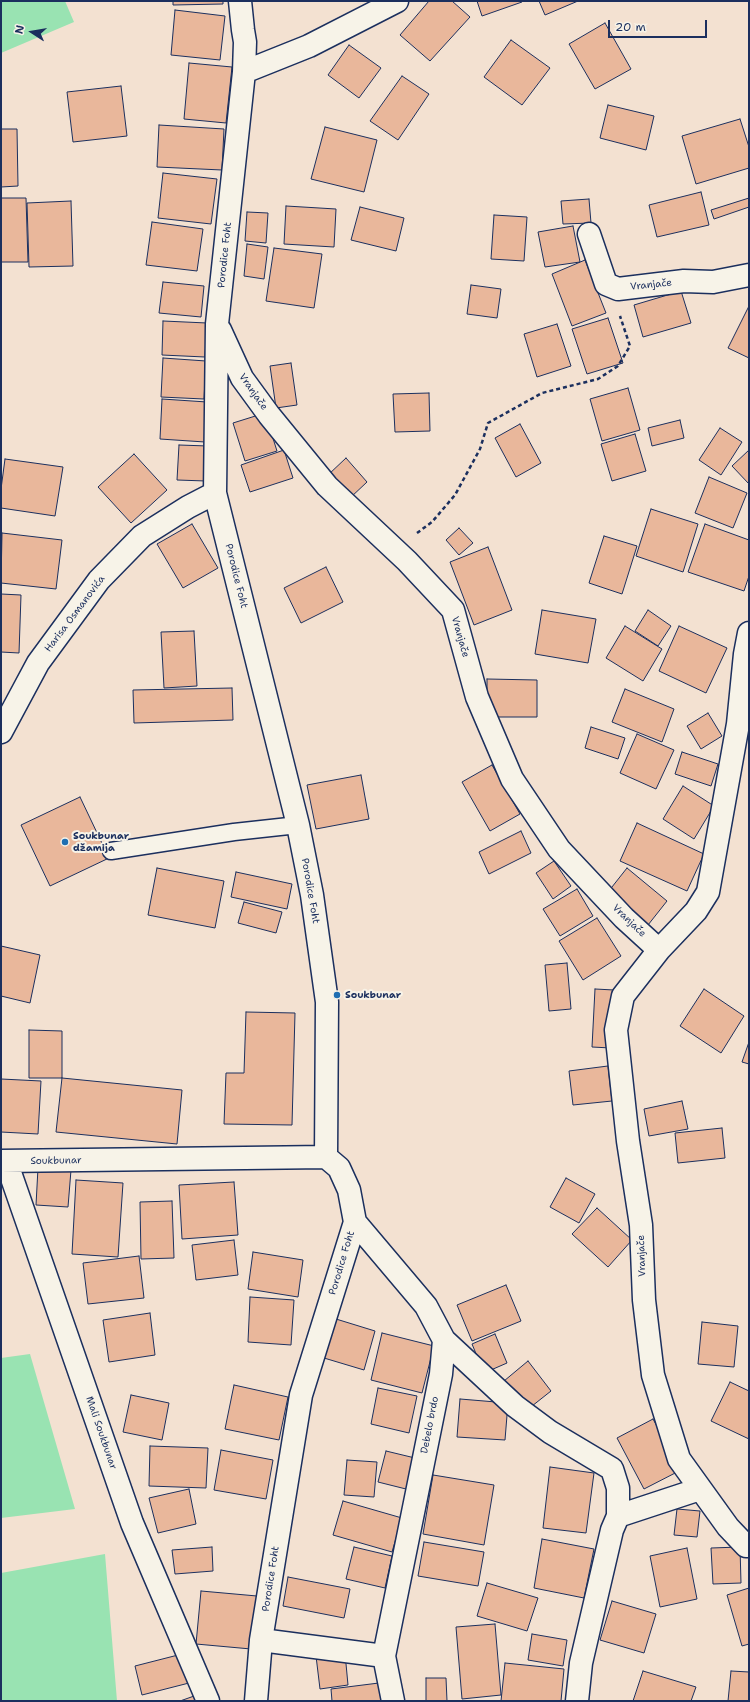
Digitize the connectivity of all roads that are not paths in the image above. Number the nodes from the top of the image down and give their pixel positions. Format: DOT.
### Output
graph roads {
  1 [pos="240,1"];
  2 [pos="397,1"];
  3 [pos="244,72"];
  4 [pos="589,234"];
  5 [pos="749,275"];
  6 [pos="217,324"];
  7 [pos="216,493"];
  8 [pos="749,632"];
  9 [pos="1,732"];
  10 [pos="298,825"];
  11 [pos="111,852"];
  12 [pos="659,950"];
  13 [pos="326,1158"];
  14 [pos="4,1161"];
  15 [pos="355,1222"];
  16 [pos="444,1340"];
  17 [pos="700,1489"];
  18 [pos="618,1516"];
  19 [pos="749,1546"];
  20 [pos="261,1640"];
  21 [pos="384,1656"];
  22 [pos="208,1701"];
  23 [pos="256,1701"];
  24 [pos="393,1701"];
  25 [pos="577,1701"];
  1 -- 3 [label="street, Porodice Foht"];
  2 -- 3 [label="street"];
  3 -- 6 [label="street, Porodice Foht"];
  4 -- 5 [label="street, Vranjače"];
  6 -- 7 [label="street, Porodice Foht"];
  6 -- 12 [label="street, Vranjače"];
  7 -- 9 [label="street, Harisa Osmanovića"];
  7 -- 10 [label="street, Porodice Foht"];
  8 -- 12 [label="street, Vranjače"];
  10 -- 11 [label="lane"];
  10 -- 13 [label="street, Porodice Foht"];
  12 -- 17 [label="street, Vranjače"];
  13 -- 14 [label="street, Soukbunar"];
  13 -- 15 [label="street, Porodice Foht"];
  14 -- 22 [label="street, Mali Soukbunar"];
  15 -- 16 [label="street"];
  15 -- 20 [label="street, Porodice Foht"];
  16 -- 18 [label="street"];
  16 -- 21 [label="street, Debelo brdo"];
  17 -- 18 [label="street"];
  17 -- 19 [label="street, Vranjače"];
  18 -- 25 [label="street"];
  20 -- 21 [label="street"];
  20 -- 23 [label="street, Porodice Foht"];
  21 -- 24 [label="street, Debelo brdo"];
}
